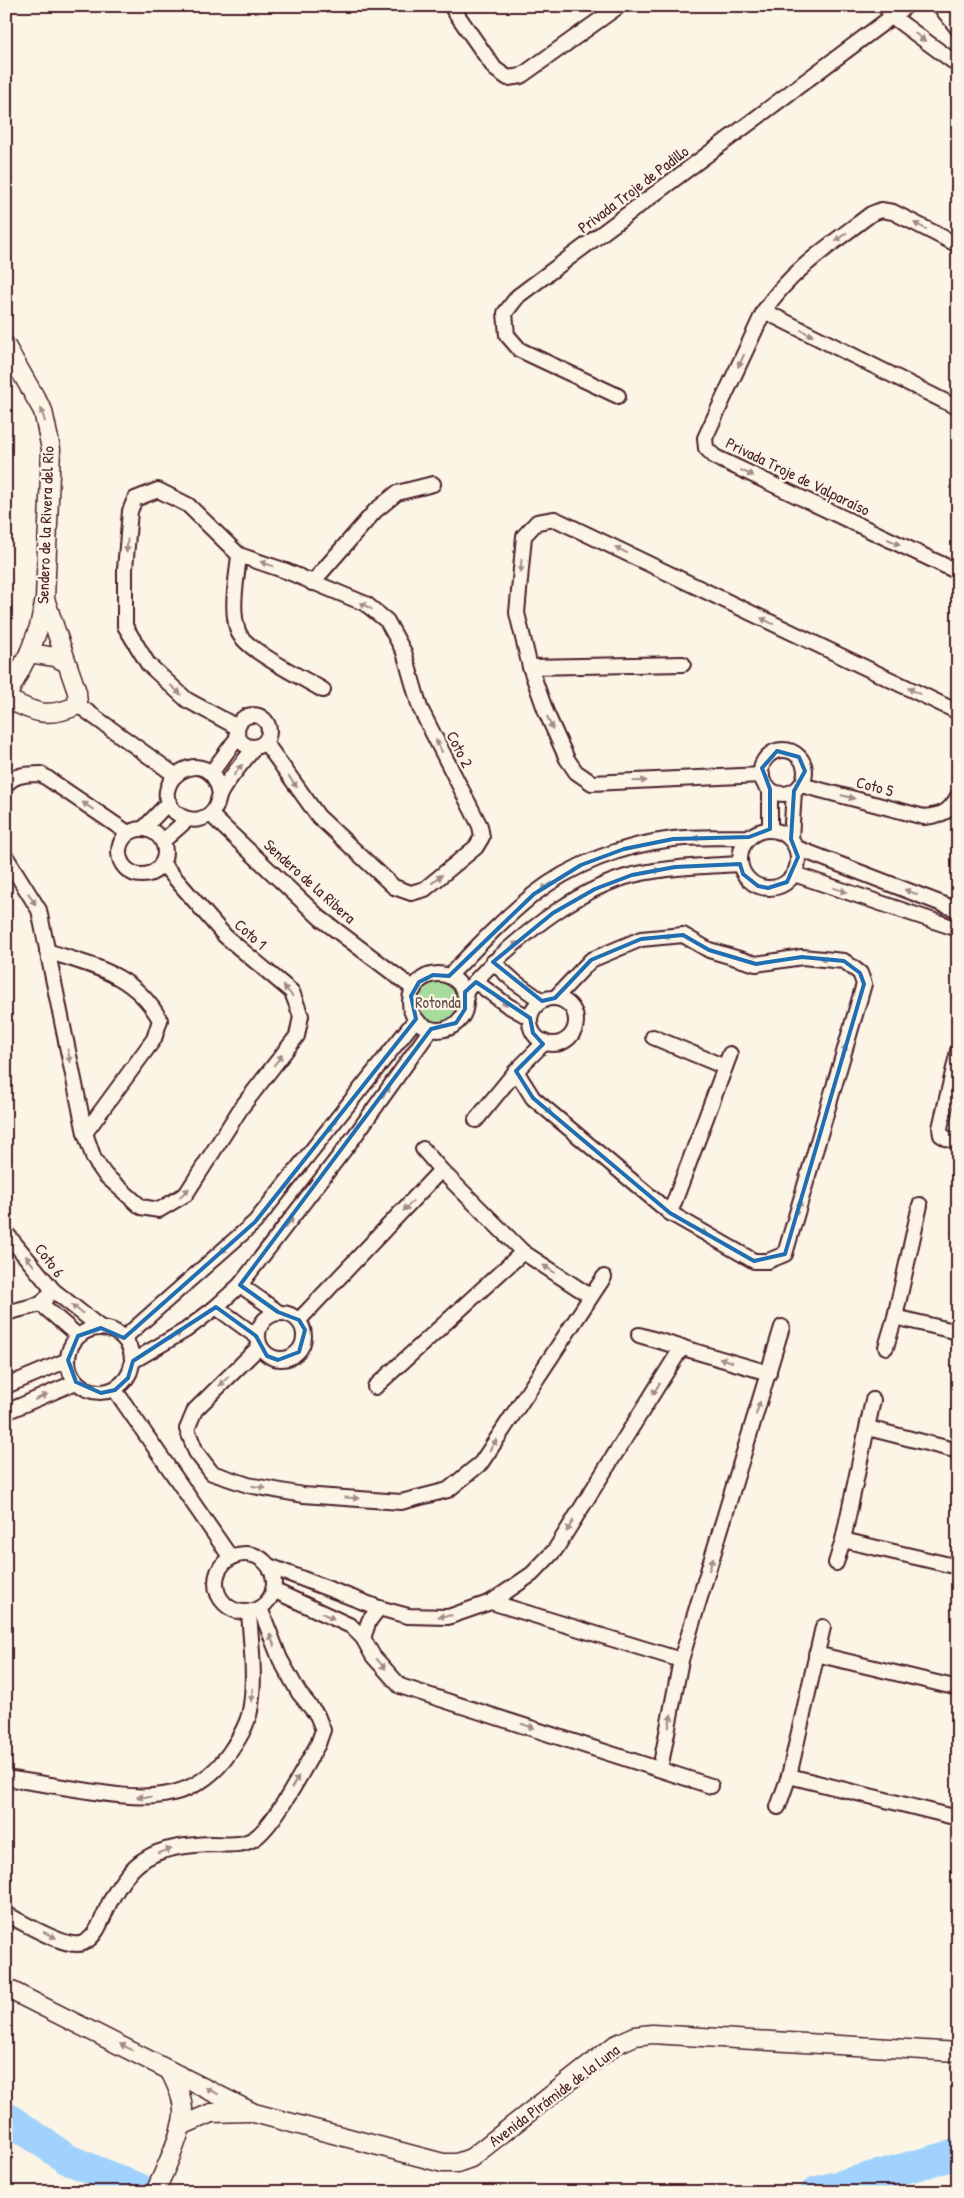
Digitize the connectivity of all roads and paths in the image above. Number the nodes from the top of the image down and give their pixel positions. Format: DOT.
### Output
graph roads {
  1 [pos="451,6"];
  2 [pos="619,6"];
  3 [pos="906,6"];
  4 [pos="940,6"];
  5 [pos="889,12"];
  6 [pos="958,30"];
  7 [pos="958,65"];
  8 [pos="958,246"];
  9 [pos="764,311"];
  10 [pos="6,346"];
  11 [pos="618,396"];
  12 [pos="958,408"];
  13 [pos="433,484"];
  14 [pos="239,554"];
  15 [pos="958,572"];
  16 [pos="312,584"];
  17 [pos="45,599"];
  18 [pos="29,653"];
  19 [pos="65,662"];
  20 [pos="683,664"];
  21 [pos="530,667"];
  22 [pos="323,690"];
  23 [pos="6,698"];
  24 [pos="78,705"];
  25 [pos="958,712"];
  26 [pos="238,732"];
  27 [pos="260,745"];
  28 [pos="211,773"];
  29 [pos="175,775"];
  30 [pos="762,776"];
  31 [pos="6,785"];
  32 [pos="798,788"];
  33 [pos="770,790"];
  34 [pos="220,794"];
  35 [pos="958,796"];
  36 [pos="169,802"];
  37 [pos="210,814"];
  38 [pos="188,819"];
  39 [pos="143,829"];
  40 [pos="770,829"];
  41 [pos="128,833"];
  42 [pos="748,837"];
  43 [pos="162,841"];
  44 [pos="794,843"];
  45 [pos="6,858"];
  46 [pos="162,863"];
  47 [pos="740,864"];
  48 [pos="794,874"];
  49 [pos="958,910"];
  50 [pos="958,929"];
  51 [pos="47,951"];
  52 [pos="493,962"];
  53 [pos="449,976"];
  54 [pos="476,982"];
  55 [pos="414,989"];
  56 [pos="465,992"];
  57 [pos="549,999"];
  58 [pos="530,1018"];
  59 [pos="416,1019"];
  60 [pos="431,1029"];
  61 [pos="653,1037"];
  62 [pos="544,1042"];
  63 [pos="958,1052"];
  64 [pos="516,1071"];
  65 [pos="476,1120"];
  66 [pos="85,1133"];
  67 [pos="958,1142"];
  68 [pos="423,1149"];
  69 [pos="441,1170"];
  70 [pos="920,1205"];
  71 [pos="670,1213"];
  72 [pos="6,1232"];
  73 [pos="523,1252"];
  74 [pos="604,1278"];
  75 [pos="240,1285"];
  76 [pos="54,1290"];
  77 [pos="590,1296"];
  78 [pos="41,1304"];
  79 [pos="216,1307"];
  80 [pos="278,1312"];
  81 [pos="6,1313"];
  82 [pos="895,1317"];
  83 [pos="299,1320"];
  84 [pos="782,1327"];
  85 [pos="101,1328"];
  86 [pos="958,1332"];
  87 [pos="639,1335"];
  88 [pos="78,1336"];
  89 [pos="124,1338"];
  90 [pos="258,1341"];
  91 [pos="886,1347"];
  92 [pos="682,1348"];
  93 [pos="68,1360"];
  94 [pos="133,1362"];
  95 [pos="769,1373"];
  96 [pos="76,1382"];
  97 [pos="6,1386"];
  98 [pos="375,1388"];
  99 [pos="115,1390"];
  100 [pos="873,1400"];
  101 [pos="6,1412"];
  102 [pos="868,1428"];
  103 [pos="958,1451"];
  104 [pos="843,1540"];
  105 [pos="230,1558"];
  106 [pos="836,1563"];
  107 [pos="269,1566"];
  108 [pos="958,1567"];
  109 [pos="273,1590"];
  110 [pos="491,1602"];
  111 [pos="379,1608"];
  112 [pos="254,1610"];
  113 [pos="823,1627"];
  114 [pos="363,1638"];
  115 [pos="816,1654"];
  116 [pos="681,1660"];
  117 [pos="958,1688"];
  118 [pos="660,1768"];
  119 [pos="789,1776"];
  120 [pos="6,1778"];
  121 [pos="711,1786"];
  122 [pos="778,1807"];
  123 [pos="958,1818"];
  124 [pos="6,1914"];
  125 [pos="6,1988"];
  126 [pos="958,2052"];
  127 [pos="169,2070"];
  128 [pos="254,2113"];
  129 [pos="181,2126"];
  130 [pos="155,2192"];
  1 -- 2 [label="street"];
  3 -- 5 [label="street, Privada Troje de Padillo"];
  4 -- 6 [label="street"];
  5 -- 7 [label="street, one-way"];
  5 -- 11 [label="street, Privada Troje de Padillo"];
  8 -- 9 [label="street, Privada Troje de Valparaíso, one-way"];
  9 -- 12 [label="street, one-way"];
  9 -- 15 [label="street, Privada Troje de Valparaíso, one-way"];
  17 -- 10 [label="street, Sendero de la Rivera del Río, one-way"];
  13 -- 16 [label="street"];
  16 -- 14 [label="street, one-way"];
  14 -- 22 [label="street"];
  14 -- 26 [label="street, one-way"];
  27 -- 16 [label="street, Coto 2, one-way"];
  17 -- 18 [label="street, Sendero de la Rivera del Río"];
  17 -- 19 [label="street"];
  18 -- 19 [label="street"];
  18 -- 23 [label="street"];
  19 -- 24 [label="street"];
  20 -- 21 [label="street"];
  25 -- 21 [label="street, one-way"];
  21 -- 30 [label="street, one-way"];
  23 -- 24 [label="street"];
  24 -- 29 [label="street"];
  26 -- 27 [label="street"];
  26 -- 27 [label="street"];
  26 -- 28 [label="street"];
  34 -- 27 [label="street, one-way"];
  28 -- 29 [label="street"];
  28 -- 34 [label="street"];
  29 -- 36 [label="street"];
  30 -- 32 [label="street"];
  30 -- 33 [label="street"];
  41 -- 31 [label="street, one-way"];
  32 -- 33 [label="street"];
  32 -- 35 [label="street, Coto 5, one-way"];
  32 -- 44 [label="street"];
  33 -- 40 [label="street"];
  34 -- 37 [label="street"];
  36 -- 38 [label="street"];
  36 -- 39 [label="street"];
  37 -- 38 [label="street"];
  37 -- 55 [label="street, Sendero de la Ribera"];
  38 -- 43 [label="street"];
  39 -- 41 [label="street"];
  39 -- 43 [label="street"];
  40 -- 42 [label="street"];
  40 -- 44 [label="street"];
  41 -- 46 [label="street"];
  42 -- 47 [label="street"];
  42 -- 53 [label="street, one-way"];
  43 -- 46 [label="street"];
  44 -- 48 [label="street"];
  49 -- 44 [label="street, one-way"];
  45 -- 51 [label="street, one-way"];
  66 -- 46 [label="street, Coto 1, one-way"];
  47 -- 48 [label="street"];
  52 -- 47 [label="street, one-way"];
  48 -- 50 [label="street, one-way"];
  51 -- 66 [label="street, one-way"];
  51 -- 66 [label="street"];
  52 -- 54 [label="street"];
  52 -- 57 [label="street"];
  53 -- 55 [label="street"];
  53 -- 56 [label="street"];
  54 -- 56 [label="street"];
  54 -- 58 [label="street, one-way"];
  55 -- 59 [label="street"];
  56 -- 60 [label="street"];
  57 -- 58 [label="street"];
  57 -- 62 [label="street"];
  71 -- 57 [label="street, one-way"];
  58 -- 62 [label="street"];
  59 -- 60 [label="street"];
  59 -- 89 [label="street, one-way"];
  75 -- 60 [label="street, one-way"];
  61 -- 71 [label="street"];
  62 -- 64 [label="street"];
  63 -- 67 [label="street"];
  64 -- 65 [label="street"];
  64 -- 71 [label="street, one-way"];
  68 -- 69 [label="street"];
  69 -- 73 [label="street"];
  69 -- 83 [label="street, one-way"];
  70 -- 82 [label="street"];
  76 -- 72 [label="street, Coto 6, one-way"];
  77 -- 73 [label="street, one-way"];
  73 -- 98 [label="street"];
  74 -- 77 [label="street"];
  75 -- 79 [label="street"];
  75 -- 80 [label="street"];
  76 -- 78 [label="street, Coto 6"];
  85 -- 76 [label="street, one-way"];
  90 -- 77 [label="street, one-way"];
  78 -- 81 [label="street"];
  78 -- 88 [label="street"];
  79 -- 90 [label="street"];
  94 -- 79 [label="street, one-way"];
  80 -- 83 [label="street"];
  80 -- 90 [label="street"];
  82 -- 86 [label="street"];
  82 -- 91 [label="street"];
  83 -- 90 [label="street"];
  84 -- 95 [label="street"];
  85 -- 88 [label="street"];
  85 -- 89 [label="street"];
  87 -- 92 [label="street"];
  88 -- 93 [label="street"];
  89 -- 94 [label="street"];
  95 -- 92 [label="street, one-way"];
  92 -- 110 [label="street, one-way"];
  93 -- 96 [label="street"];
  93 -- 97 [label="street"];
  94 -- 99 [label="street"];
  116 -- 95 [label="street, one-way"];
  96 -- 99 [label="street"];
  101 -- 96 [label="street, one-way"];
  99 -- 105 [label="street"];
  100 -- 102 [label="street"];
  102 -- 103 [label="street"];
  102 -- 104 [label="street"];
  104 -- 106 [label="street"];
  104 -- 108 [label="street"];
  105 -- 107 [label="street"];
  105 -- 112 [label="street"];
  107 -- 109 [label="street"];
  107 -- 111 [label="street"];
  109 -- 112 [label="street"];
  109 -- 114 [label="street, one-way"];
  110 -- 111 [label="street, one-way"];
  110 -- 116 [label="street"];
  111 -- 114 [label="street"];
  112 -- 120 [label="street, one-way"];
  124 -- 112 [label="street, one-way"];
  113 -- 115 [label="street"];
  114 -- 118 [label="street, one-way"];
  115 -- 117 [label="street"];
  115 -- 119 [label="street"];
  118 -- 116 [label="street, one-way"];
  118 -- 121 [label="street"];
  119 -- 122 [label="street"];
  119 -- 123 [label="street"];
  127 -- 125 [label="street, Avenida Pirámide de la Luna, one-way"];
  126 -- 128 [label="street, Avenida Pirámide de la Luna"];
  128 -- 127 [label="street, Avenida Pirámide de la Luna, one-way"];
  127 -- 129 [label="street"];
  128 -- 129 [label="street"];
  129 -- 130 [label="street"];
}
